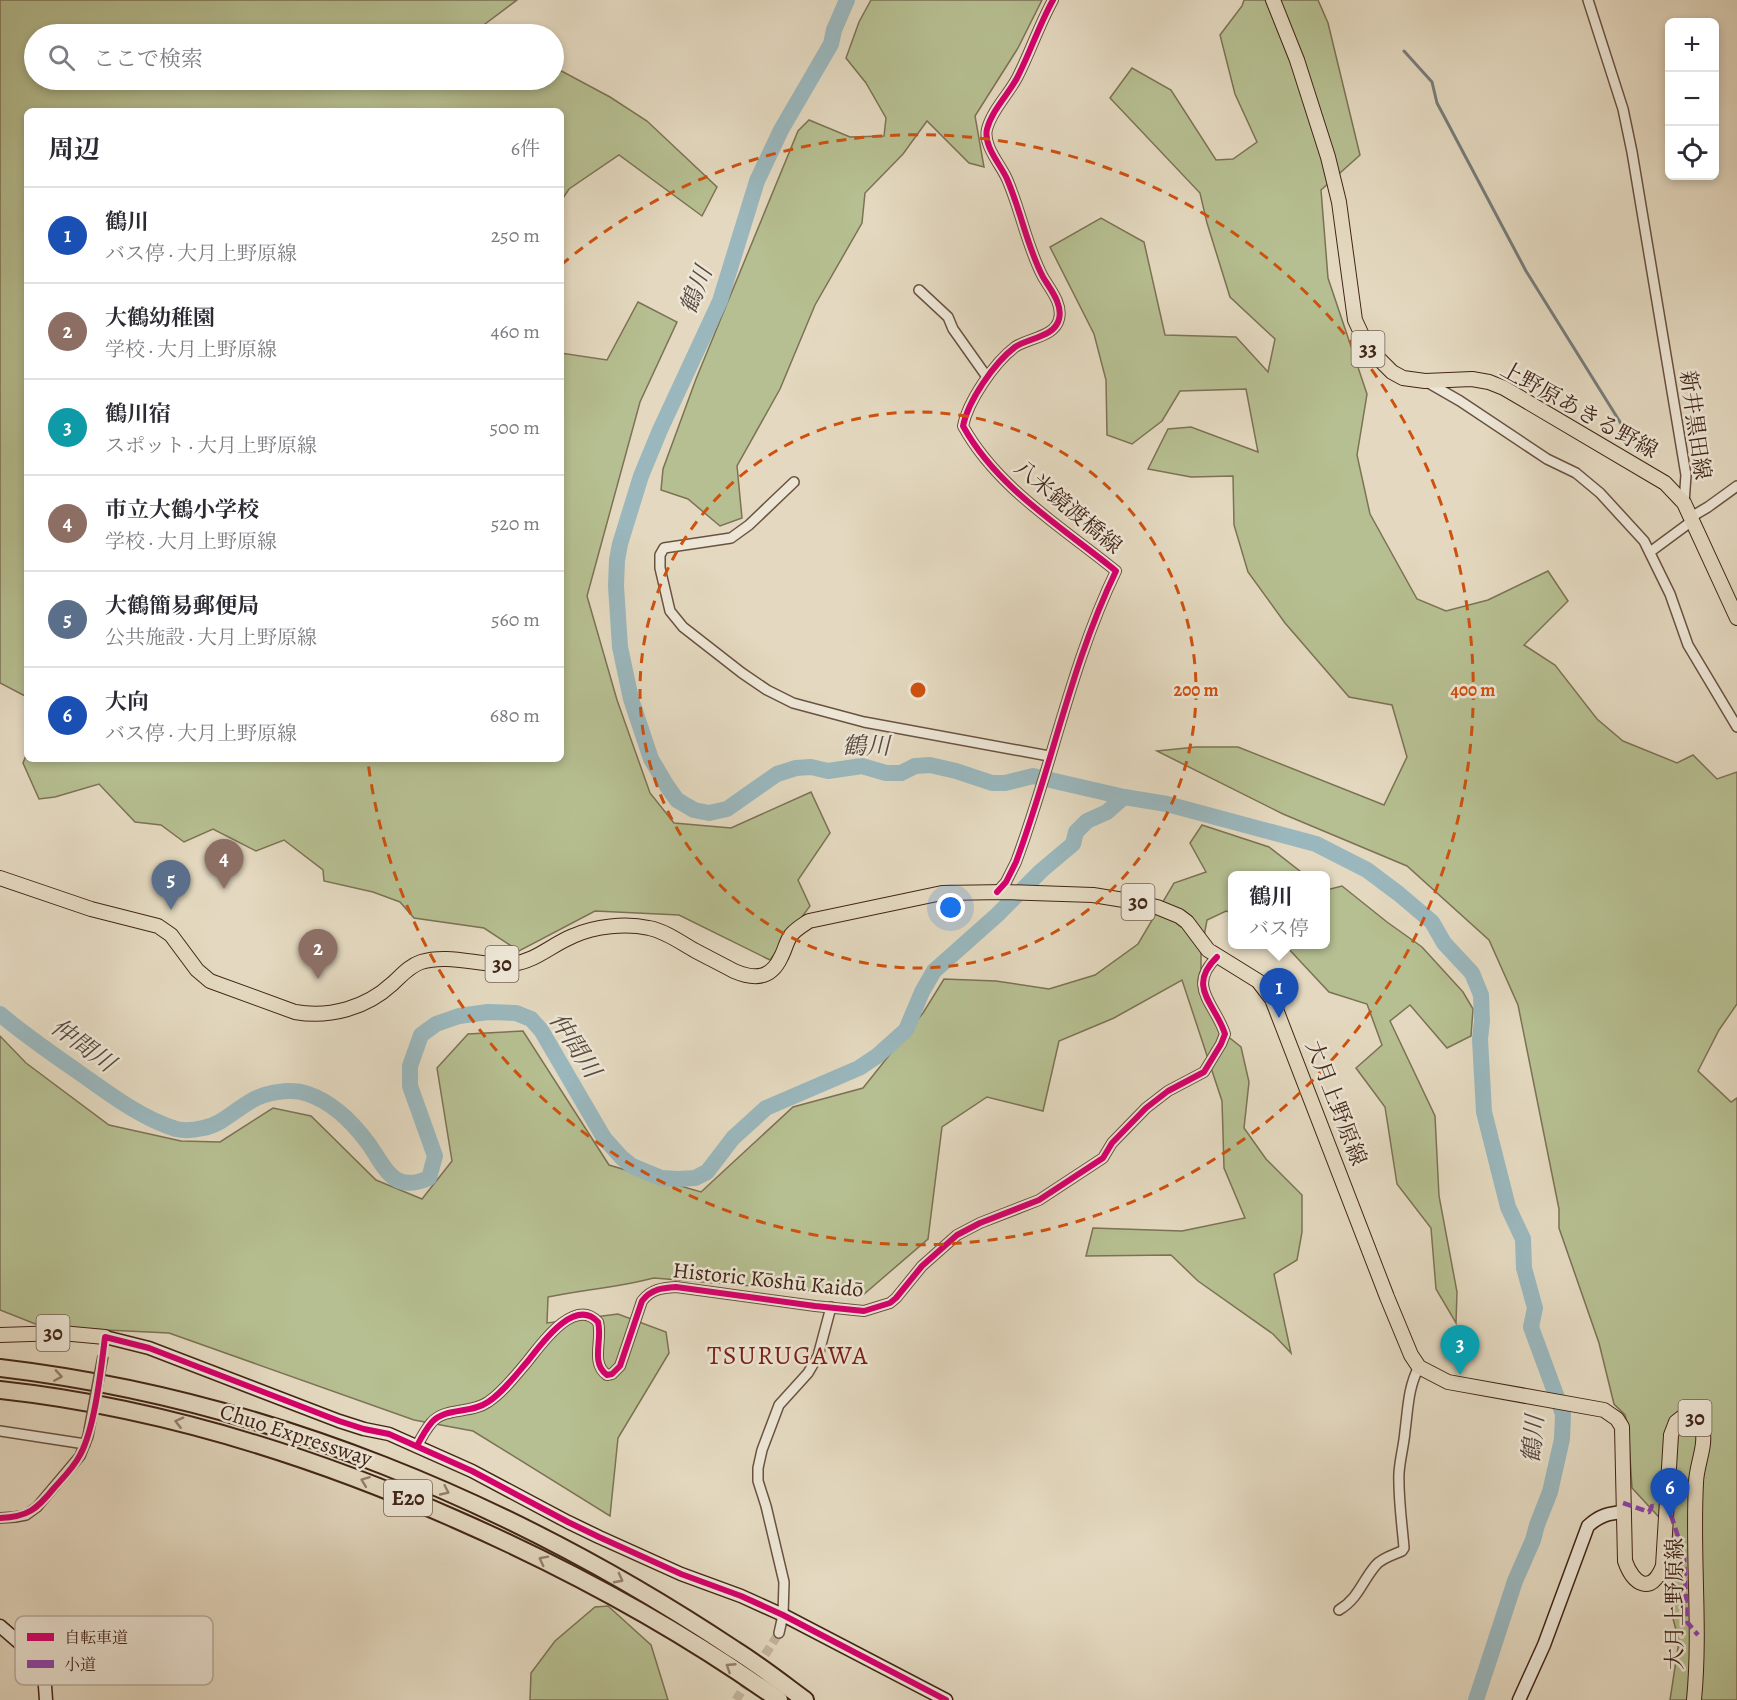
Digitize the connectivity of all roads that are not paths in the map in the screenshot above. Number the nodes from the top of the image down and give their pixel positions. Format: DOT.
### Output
graph roads {
  1 [pos="1053,0"];
  2 [pos="1273,0"];
  3 [pos="1588,0"];
  4 [pos="919,290"];
  5 [pos="987,377"];
  6 [pos="1425,381"];
  7 [pos="794,482"];
  8 [pos="1737,486"];
  9 [pos="1684,503"];
  10 [pos="1692,519"];
  11 [pos="1650,552"];
  12 [pos="1737,617"];
  13 [pos="1737,728"];
  14 [pos="1049,756"];
  15 [pos="0,878"];
  16 [pos="1001,892"];
  17 [pos="1217,957"];
  18 [pos="831,1307"];
  19 [pos="0,1335"];
  20 [pos="105,1337"];
  21 [pos="1419,1367"];
  22 [pos="0,1368"];
  23 [pos="0,1390"];
  24 [pos="0,1431"];
  25 [pos="86,1440"];
  26 [pos="417,1446"];
  27 [pos="1624,1512"];
  28 [pos="0,1518"];
  29 [pos="1339,1610"];
  30 [pos="783,1615"];
  31 [pos="0,1626"];
  32 [pos="779,1633"];
  33 [pos="15,1639"];
  34 [pos="45,1685"];
  35 [pos="46,1700"];
  36 [pos="779,1700"];
  37 [pos="805,1700"];
  38 [pos="946,1700"];
  39 [pos="1519,1700"];
  40 [pos="1694,1700"];
  1 -- 5 [label="street, 八米鏡渡橋線"];
  2 -- 6 [label="main road, 上野原あきる野線 / 33"];
  3 -- 9 [label="street, 新井黒田線"];
  4 -- 5 [label="street"];
  5 -- 14 [label="street, 八米鏡渡橋線"];
  6 -- 9 [label="main road, 上野原あきる野線 / 33"];
  6 -- 11 [label="street"];
  7 -- 14 [label="street"];
  8 -- 10 [label="street"];
  9 -- 10 [label="main road, 上野原あきる野線 / 33"];
  10 -- 11 [label="street"];
  10 -- 12 [label="main road, 上野原あきる野線 / 33"];
  11 -- 13 [label="street"];
  14 -- 16 [label="street"];
  15 -- 16 [label="main road, 大月上野原線 / 30"];
  16 -- 17 [label="main road, 大月上野原線 / 30"];
  17 -- 18 [label="street, Historic Kōshū Kaidō"];
  17 -- 21 [label="main road, 大月上野原線 / 30"];
  18 -- 26 [label="street, Historic Kōshū Kaidō"];
  18 -- 30 [label="street"];
  19 -- 20 [label="main road, 30"];
  20 -- 25 [label="street, bridge"];
  20 -- 26 [label="street"];
  21 -- 27 [label="main road, 大月上野原線 / 30"];
  21 -- 29 [label="street"];
  22 -- 37 [label="highway, Chuo Expressway / E20, one-way"];
  36 -- 23 [label="highway, Chuo Expressway / E20, one-way"];
  24 -- 25 [label="street"];
  25 -- 28 [label="street"];
  26 -- 30 [label="street"];
  27 -- 39 [label="street"];
  27 -- 40 [label="main road, 大月上野原線 / 30"];
  30 -- 32 [label="street"];
  30 -- 38 [label="street"];
  31 -- 33 [label="street"];
  34 -- 35 [label="street"];
}
